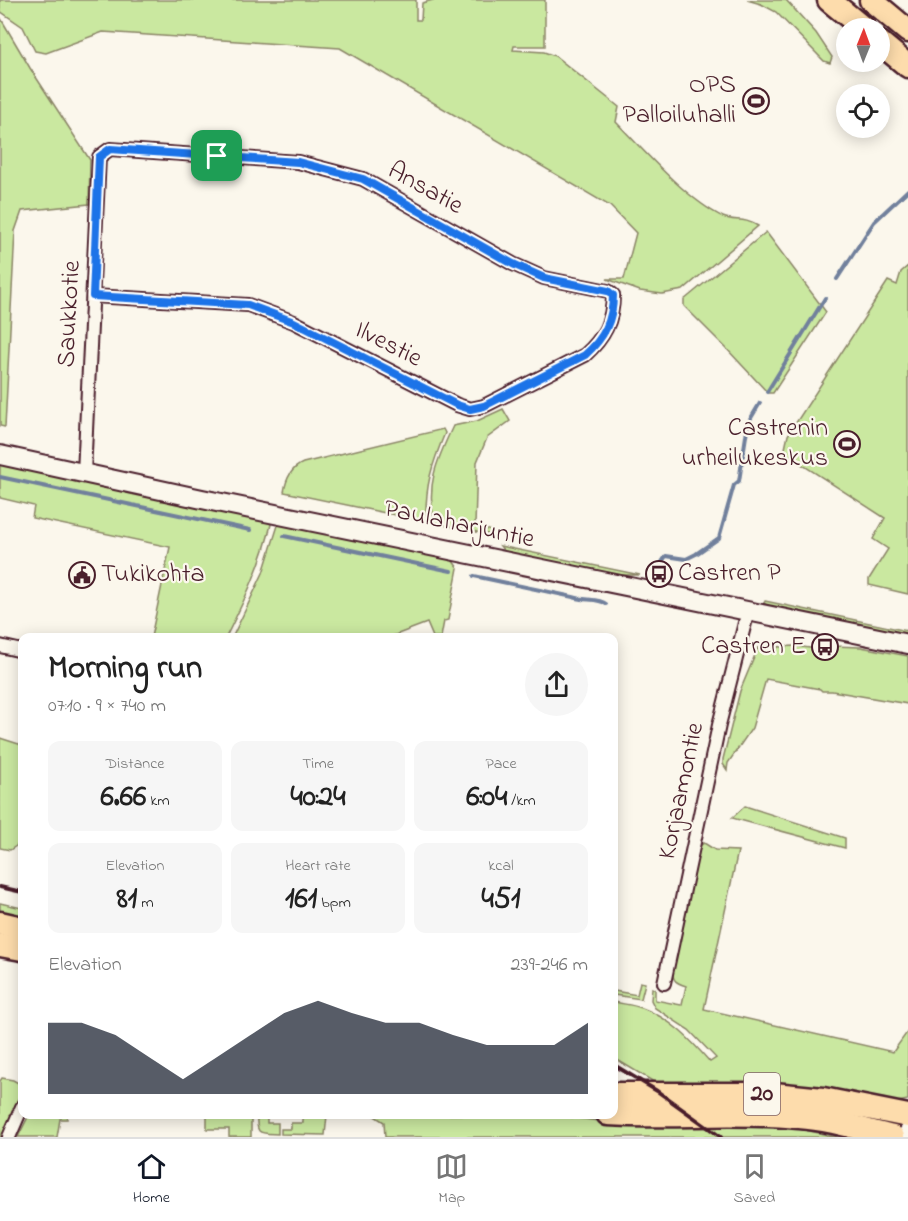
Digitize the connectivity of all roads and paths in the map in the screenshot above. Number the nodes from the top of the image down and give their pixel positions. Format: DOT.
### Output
graph roads {
  1 [pos="830,0"];
  2 [pos="871,0"];
  3 [pos="851,18"];
  4 [pos="908,31"];
  5 [pos="890,51"];
  6 [pos="908,66"];
  7 [pos="99,157"];
  8 [pos="613,295"];
  9 [pos="93,296"];
  10 [pos="0,455"];
  11 [pos="84,473"];
  12 [pos="748,611"];
  13 [pos="908,644"];
  14 [pos="0,646"];
  15 [pos="18,650"];
  16 [pos="0,923"];
  17 [pos="18,927"];
  18 [pos="0,945"];
  19 [pos="18,948"];
  20 [pos="664,983"];
  21 [pos="618,1094"];
  22 [pos="618,1115"];
  23 [pos="18,1116"];
  24 [pos="908,1116"];
  25 [pos="854,1132"];
  26 [pos="9,1137"];
  27 [pos="893,1137"];
  1 -- 3 [label="highway"];
  2 -- 4 [label="highway"];
  5 -- 6 [label="highway"];
  7 -- 8 [label="street, Ansatie"];
  7 -- 9 [label="street, Saukkotie"];
  8 -- 9 [label="street, Ilvestie"];
  9 -- 11 [label="street, Saukkotie"];
  10 -- 11 [label="street, Paulaharjuntie"];
  11 -- 12 [label="street, Paulaharjuntie"];
  12 -- 13 [label="street, Paulaharjuntie"];
  12 -- 20 [label="street, Korjaamontie"];
  14 -- 15 [label="street"];
  16 -- 17 [label="highway"];
  18 -- 19 [label="highway"];
  21 -- 24 [label="highway, 20"];
  22 -- 25 [label="highway, 20"];
  23 -- 26 [label="street"];
  25 -- 27 [label="highway, 20"];
}
